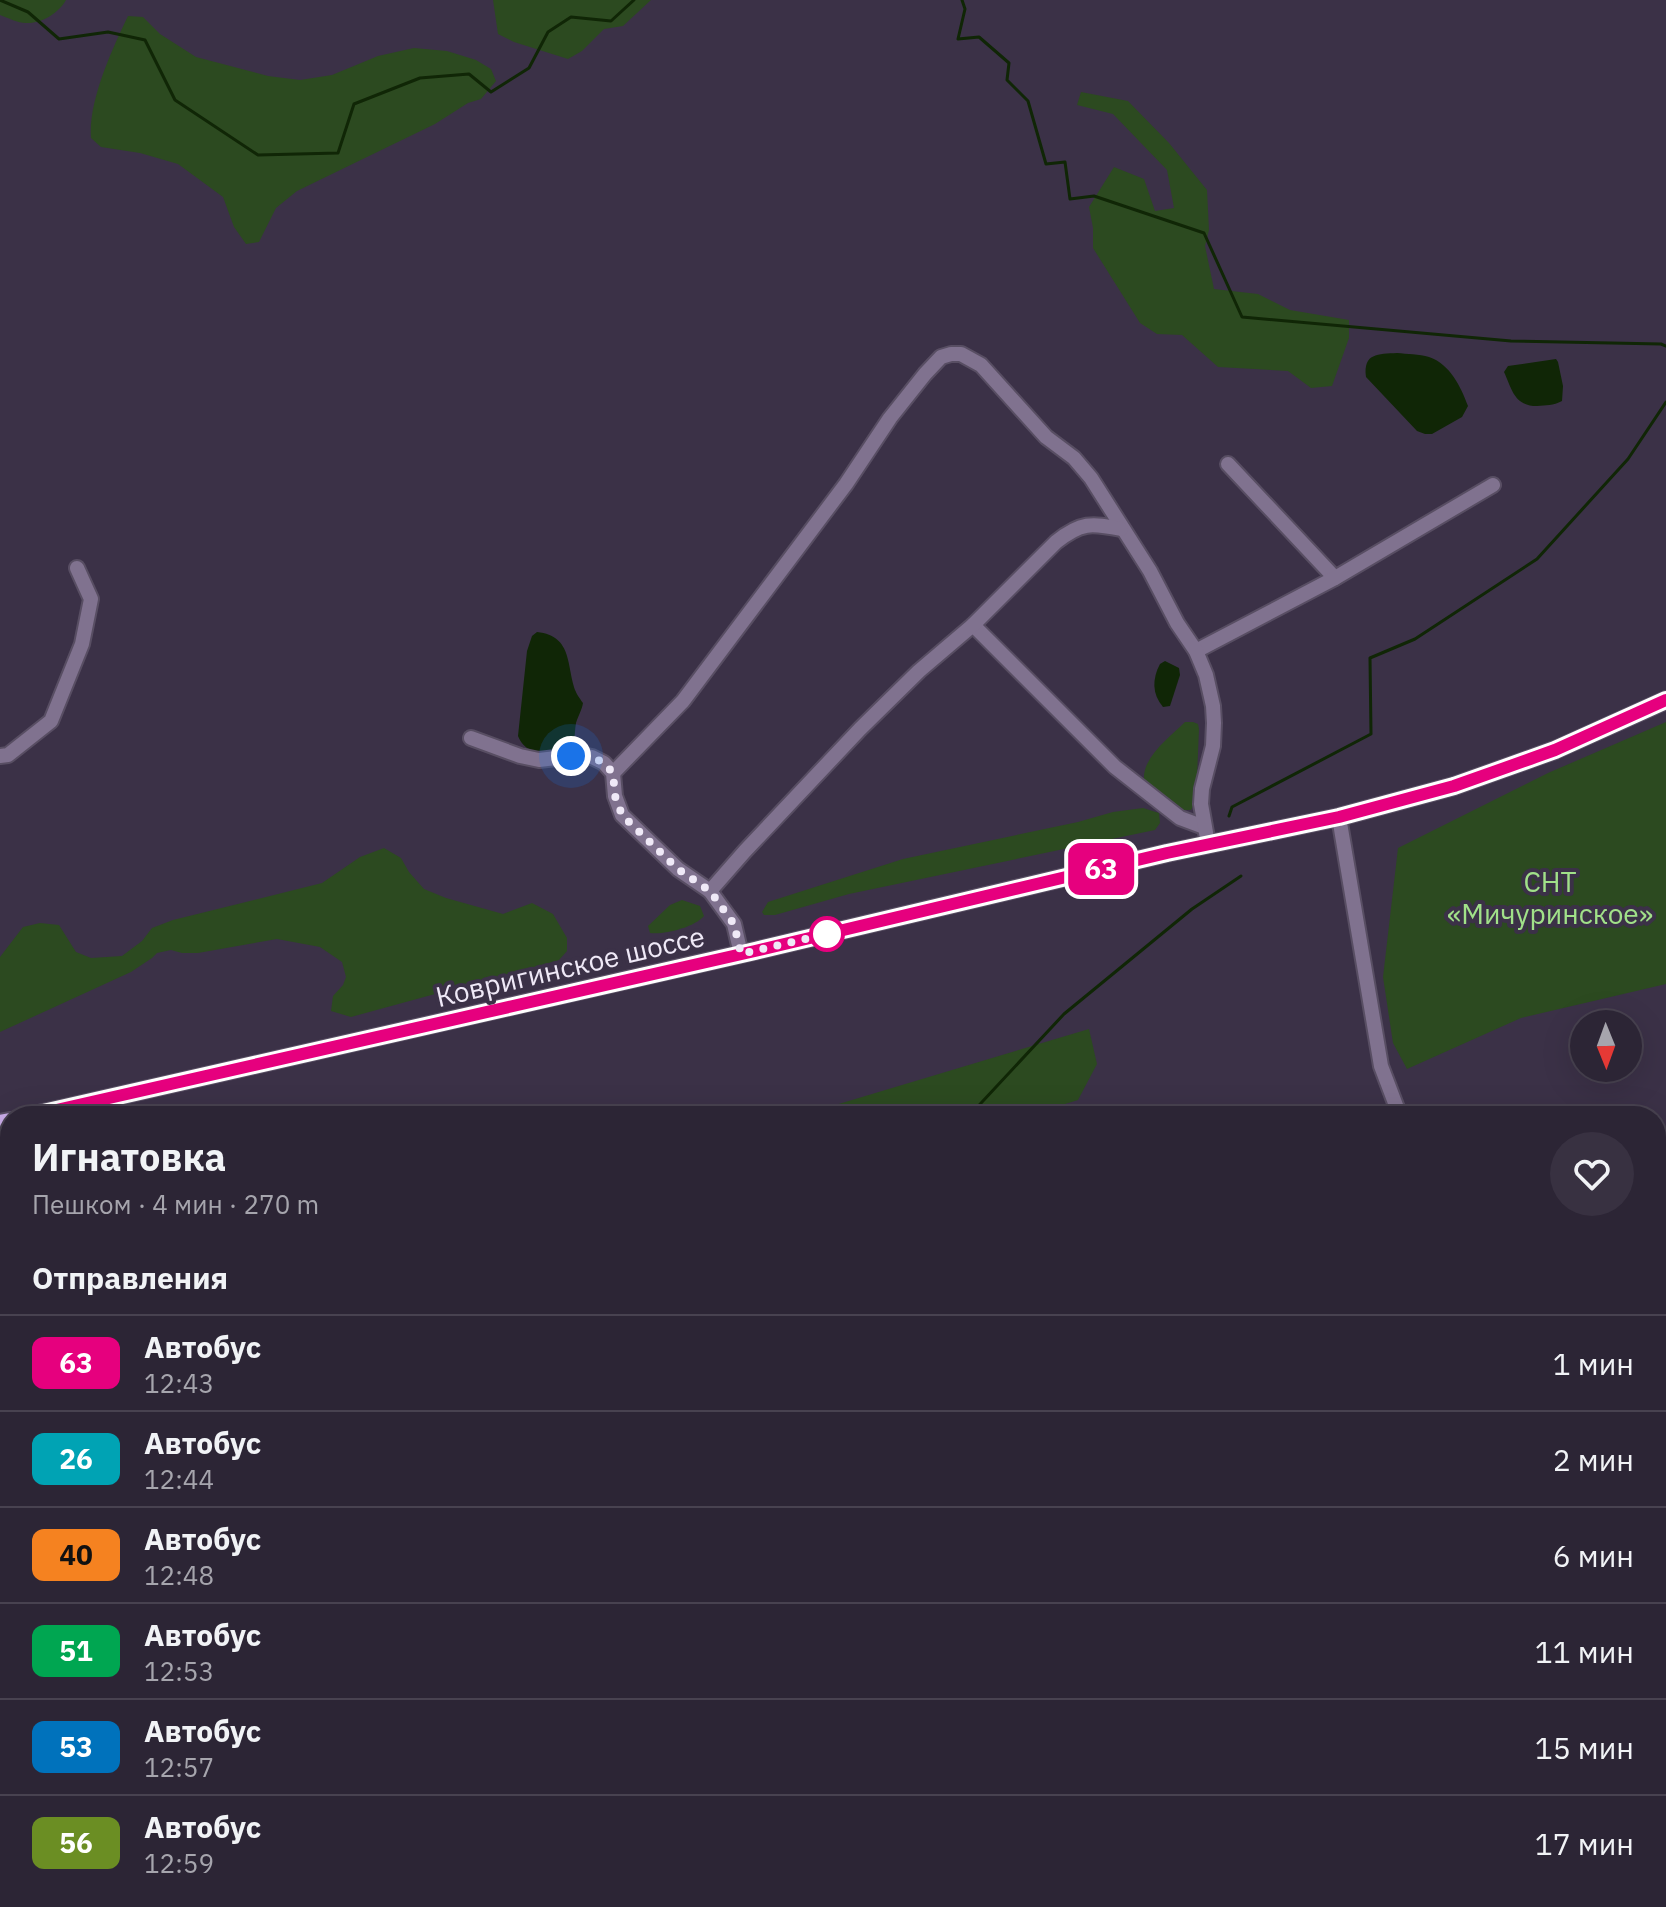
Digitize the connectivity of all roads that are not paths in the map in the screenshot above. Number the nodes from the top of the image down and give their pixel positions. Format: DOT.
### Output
graph roads {
  1 [pos="1228,464"];
  2 [pos="1493,485"];
  3 [pos="1121,529"];
  4 [pos="77,568"];
  5 [pos="1335,578"];
  6 [pos="973,625"];
  7 [pos="1196,651"];
  8 [pos="1666,700"];
  9 [pos="471,738"];
  10 [pos="0,756"];
  11 [pos="613,773"];
  12 [pos="1339,817"];
  13 [pos="1204,827"];
  14 [pos="1208,844"];
  15 [pos="710,891"];
  16 [pos="741,954"];
  17 [pos="96,1106"];
  18 [pos="1397,1106"];
  1 -- 5 [label="street"];
  2 -- 5 [label="street"];
  3 -- 6 [label="street"];
  3 -- 7 [label="street"];
  3 -- 11 [label="street"];
  4 -- 10 [label="street"];
  5 -- 7 [label="street"];
  6 -- 13 [label="street"];
  6 -- 15 [label="street"];
  7 -- 13 [label="street"];
  8 -- 12 [label="main road"];
  9 -- 11 [label="street"];
  11 -- 15 [label="street"];
  12 -- 14 [label="main road, Ковригинское шоссе"];
  12 -- 18 [label="street"];
  13 -- 14 [label="street"];
  14 -- 16 [label="main road, Ковригинское шоссе"];
  15 -- 16 [label="street"];
  16 -- 17 [label="main road, Ковригинское шоссе"];
}
